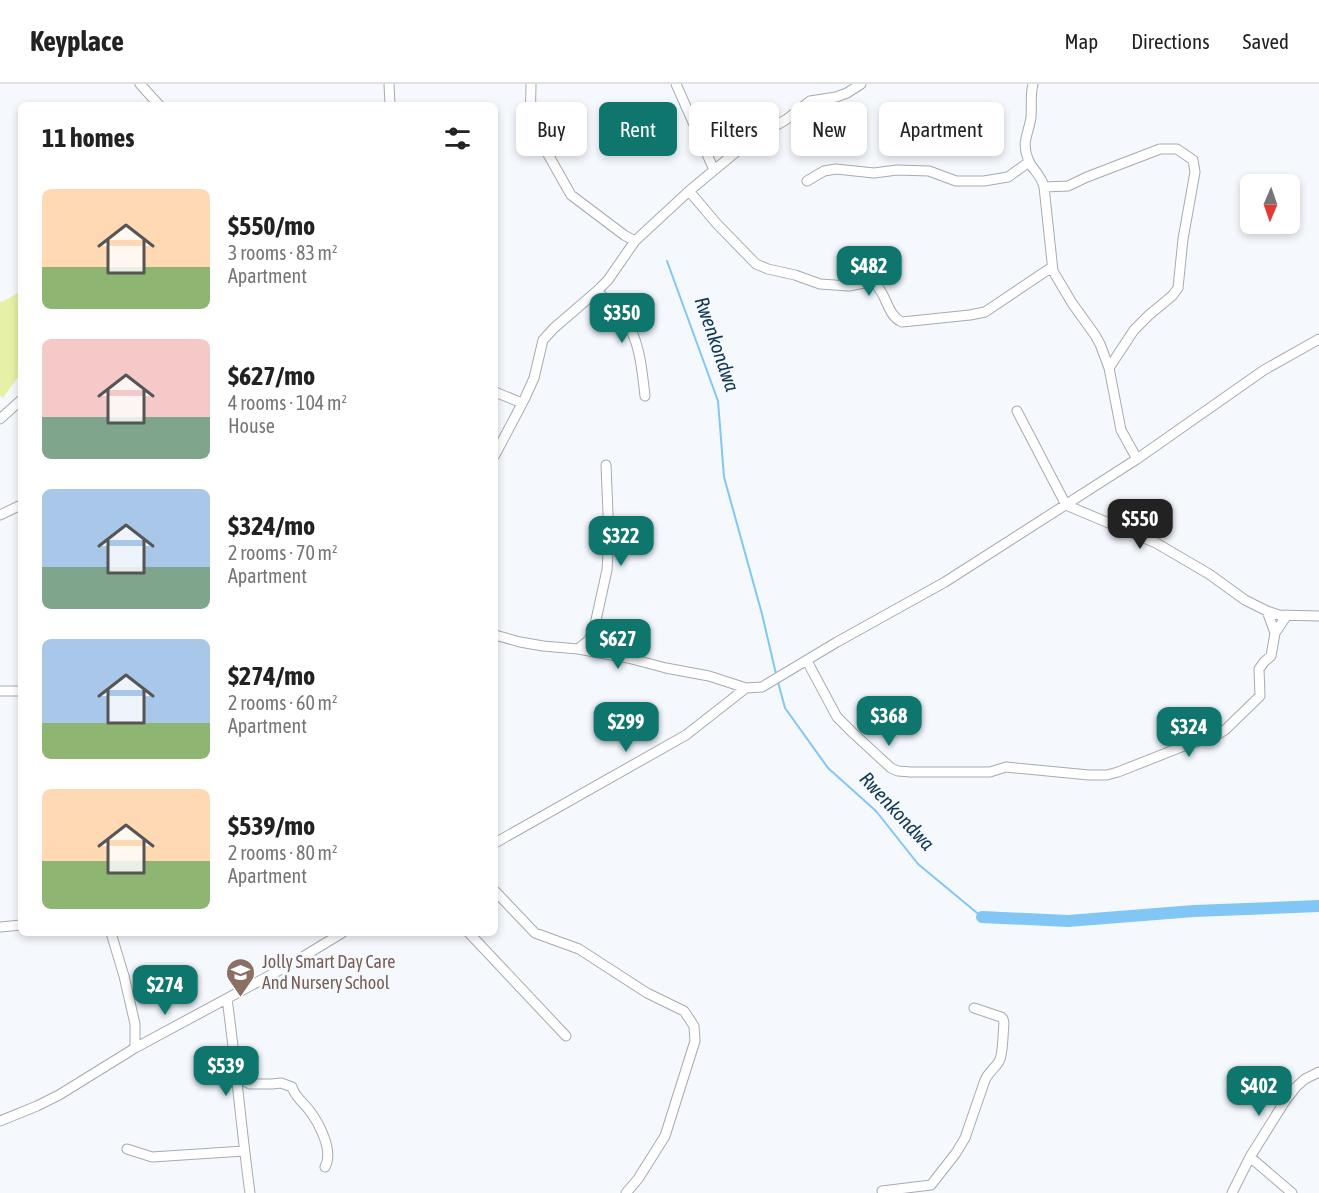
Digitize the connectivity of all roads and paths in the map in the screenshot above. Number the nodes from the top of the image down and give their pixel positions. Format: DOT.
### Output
graph roads {
  1 [pos="140,84"];
  2 [pos="389,84"];
  3 [pos="531,84"];
  4 [pos="677,84"];
  5 [pos="861,84"];
  6 [pos="1033,84"];
  7 [pos="156,102"];
  8 [pos="390,102"];
  9 [pos="1029,162"];
  10 [pos="714,170"];
  11 [pos="807,181"];
  12 [pos="1044,187"];
  13 [pos="689,191"];
  14 [pos="635,241"];
  15 [pos="1052,267"];
  16 [pos="597,291"];
  17 [pos="1319,339"];
  18 [pos="1109,368"];
  19 [pos="498,393"];
  20 [pos="645,396"];
  21 [pos="18,403"];
  22 [pos="522,403"];
  23 [pos="1017,411"];
  24 [pos="0,419"];
  25 [pos="498,449"];
  26 [pos="1137,459"];
  27 [pos="606,465"];
  28 [pos="18,506"];
  29 [pos="1066,506"];
  30 [pos="0,515"];
  31 [pos="1267,611"];
  32 [pos="1287,615"];
  33 [pos="1319,616"];
  34 [pos="1275,633"];
  35 [pos="498,636"];
  36 [pos="578,649"];
  37 [pos="807,661"];
  38 [pos="746,688"];
  39 [pos="0,691"];
  40 [pos="18,691"];
  41 [pos="498,841"];
  42 [pos="498,894"];
  43 [pos="18,925"];
  44 [pos="0,927"];
  45 [pos="112,936"];
  46 [pos="337,936"];
  47 [pos="471,936"];
  48 [pos="227,999"];
  49 [pos="974,1008"];
  50 [pos="566,1036"];
  51 [pos="135,1048"];
  52 [pos="236,1067"];
  53 [pos="1319,1071"];
  54 [pos="0,1121"];
  55 [pos="128,1149"];
  56 [pos="244,1151"];
  57 [pos="1250,1157"];
  58 [pos="325,1167"];
  59 [pos="933,1189"];
  60 [pos="882,1191"];
  61 [pos="249,1193"];
  62 [pos="626,1193"];
  63 [pos="1232,1193"];
  64 [pos="1292,1193"];
  1 -- 7 [label="street"];
  2 -- 8 [label="street"];
  3 -- 14 [label="street"];
  4 -- 10 [label="street"];
  5 -- 10 [label="street"];
  6 -- 9 [label="street"];
  9 -- 11 [label="street"];
  9 -- 12 [label="street"];
  10 -- 13 [label="street"];
  12 -- 15 [label="street"];
  12 -- 18 [label="street"];
  13 -- 14 [label="street"];
  13 -- 15 [label="street"];
  14 -- 16 [label="street"];
  15 -- 18 [label="street"];
  16 -- 20 [label="street"];
  16 -- 22 [label="street"];
  17 -- 26 [label="street"];
  18 -- 26 [label="street"];
  19 -- 22 [label="street"];
  21 -- 24 [label="street"];
  22 -- 25 [label="street"];
  23 -- 29 [label="street"];
  26 -- 29 [label="street"];
  27 -- 36 [label="street"];
  28 -- 30 [label="street"];
  29 -- 31 [label="street"];
  29 -- 37 [label="street"];
  31 -- 32 [label="street"];
  31 -- 34 [label="street"];
  32 -- 33 [label="street"];
  32 -- 34 [label="street"];
  34 -- 37 [label="street"];
  35 -- 36 [label="street"];
  36 -- 38 [label="street"];
  37 -- 38 [label="street"];
  38 -- 41 [label="street"];
  39 -- 40 [label="street"];
  42 -- 62 [label="street"];
  43 -- 44 [label="street"];
  45 -- 51 [label="street"];
  46 -- 48 [label="street"];
  47 -- 50 [label="street"];
  48 -- 51 [label="street"];
  48 -- 52 [label="street"];
  49 -- 59 [label="street"];
  51 -- 54 [label="street"];
  52 -- 56 [label="street"];
  52 -- 58 [label="street"];
  53 -- 57 [label="street"];
  55 -- 56 [label="street"];
  56 -- 61 [label="street"];
  57 -- 63 [label="street"];
  57 -- 64 [label="street"];
  59 -- 60 [label="street"];
}
